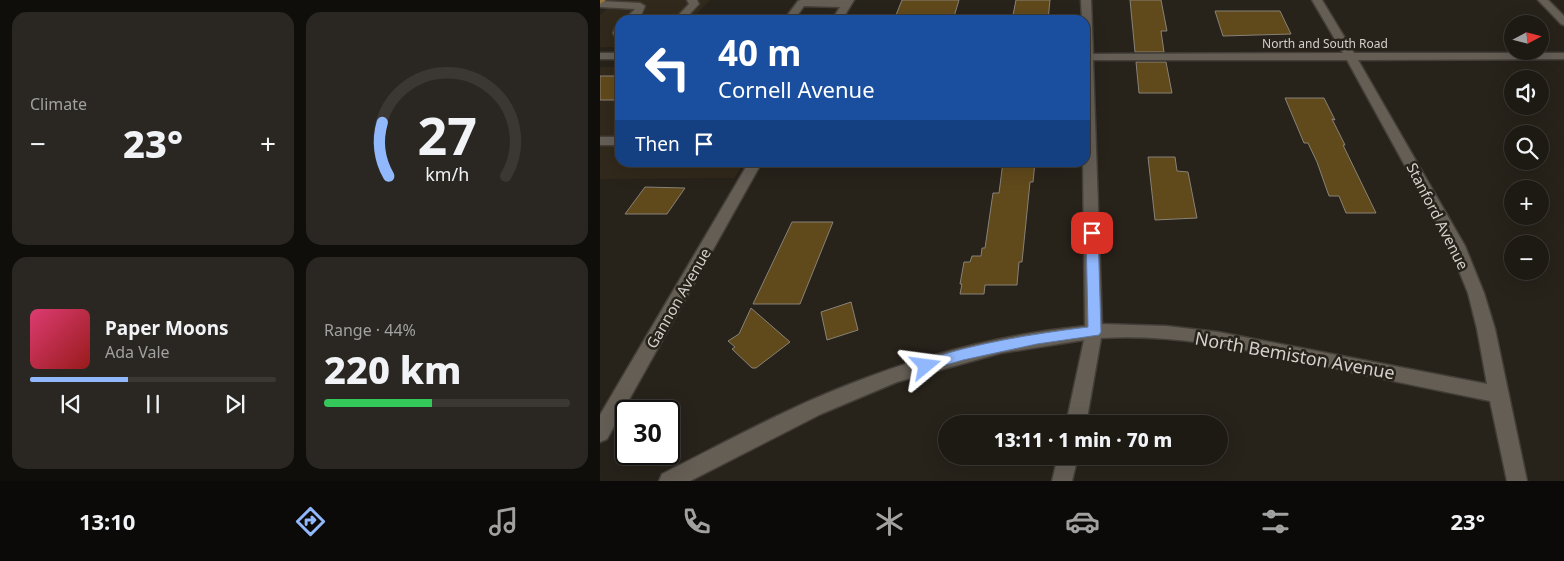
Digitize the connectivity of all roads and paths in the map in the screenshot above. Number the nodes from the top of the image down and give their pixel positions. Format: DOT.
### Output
graph roads {
  1 [pos="692,0"];
  2 [pos="1086,0"];
  3 [pos="1317,0"];
  4 [pos="1544,0"];
  5 [pos="600,2"];
  6 [pos="636,2"];
  7 [pos="848,2"];
  8 [pos="634,15"];
  9 [pos="684,15"];
  10 [pos="792,15"];
  11 [pos="841,15"];
  12 [pos="1086,15"];
  13 [pos="1564,22"];
  14 [pos="600,56"];
  15 [pos="615,56"];
  16 [pos="1564,56"];
  17 [pos="1090,57"];
  18 [pos="1351,57"];
  19 [pos="615,141"];
  20 [pos="600,142"];
  21 [pos="753,167"];
  22 [pos="1089,167"];
  23 [pos="1094,332"];
  24 [pos="1498,394"];
  25 [pos="1078,415"];
  26 [pos="600,433"];
  27 [pos="1066,465"];
  28 [pos="669,481"];
  29 [pos="1062,481"];
  30 [pos="1517,481"];
  1 -- 9 [label="street"];
  2 -- 12 [label="street"];
  3 -- 18 [label="street, Stanford Avenue"];
  4 -- 13 [label="street"];
  5 -- 6 [label="street"];
  6 -- 8 [label="street"];
  7 -- 10 [label="street"];
  7 -- 11 [label="street"];
  14 -- 15 [label="street"];
  16 -- 18 [label="street, North and South Road"];
  17 -- 18 [label="street, North and South Road"];
  18 -- 24 [label="street, Stanford Avenue"];
  19 -- 20 [label="street"];
  21 -- 26 [label="street, Gannon Avenue"];
  22 -- 23 [label="street"];
  23 -- 24 [label="street, North Bemiston Avenue"];
  23 -- 25 [label="street"];
  23 -- 28 [label="street, North Bemiston Avenue"];
  24 -- 30 [label="street, Stanford Avenue"];
  27 -- 29 [label="street"];
}
